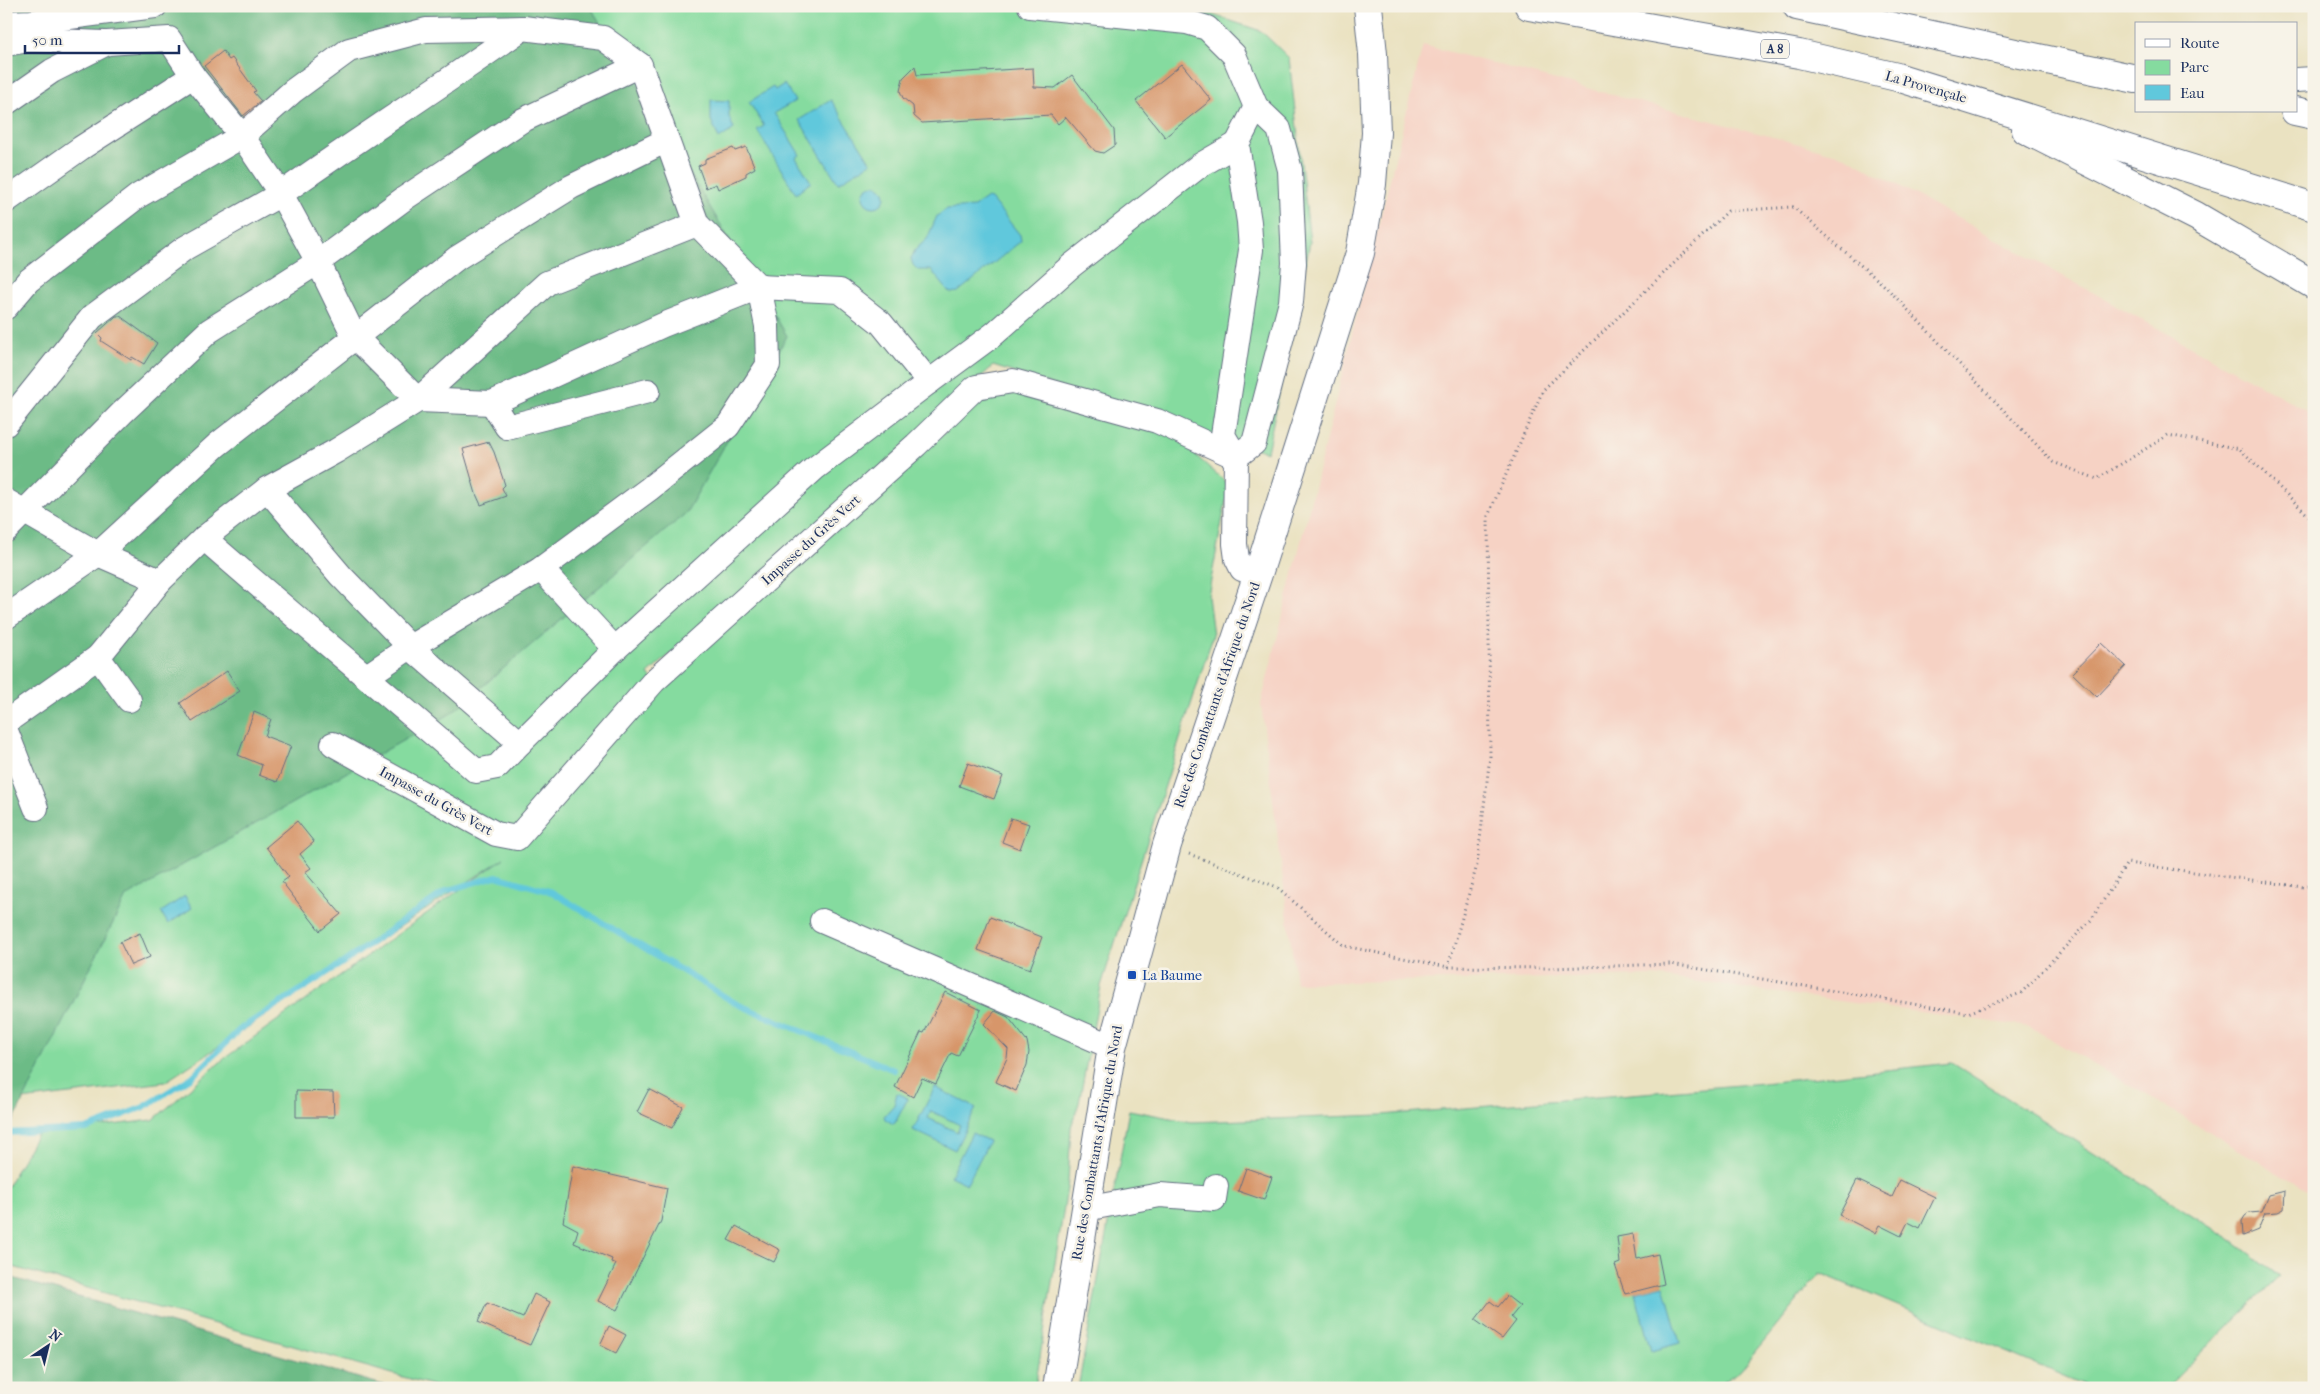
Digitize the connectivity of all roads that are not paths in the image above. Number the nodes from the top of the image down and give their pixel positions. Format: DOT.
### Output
graph roads {
  1 [pos="154,6"];
  2 [pos="1030,6"];
  3 [pos="1368,6"];
  4 [pos="1529,6"];
  5 [pos="1797,6"];
  6 [pos="6,23"];
  7 [pos="523,28"];
  8 [pos="107,43"];
  9 [pos="6,44"];
  10 [pos="640,65"];
  11 [pos="193,76"];
  12 [pos="2135,79"];
  13 [pos="2298,80"];
  14 [pos="2314,80"];
  15 [pos="1954,94"];
  16 [pos="6,103"];
  17 [pos="1256,107"];
  18 [pos="2298,112"];
  19 [pos="2314,115"];
  20 [pos="242,136"];
  21 [pos="667,140"];
  22 [pos="1237,144"];
  23 [pos="281,194"];
  24 [pos="6,201"];
  25 [pos="2314,207"];
  26 [pos="697,224"];
  27 [pos="318,262"];
  28 [pos="2314,285"];
  29 [pos="758,287"];
  30 [pos="6,307"];
  31 [pos="354,336"];
  32 [pos="929,382"];
  33 [pos="648,391"];
  34 [pos="418,400"];
  35 [pos="492,403"];
  36 [pos="6,424"];
  37 [pos="1236,457"];
  38 [pos="267,488"];
  39 [pos="15,507"];
  40 [pos="6,530"];
  41 [pos="204,538"];
  42 [pos="98,554"];
  43 [pos="541,569"];
  44 [pos="1258,574"];
  45 [pos="160,581"];
  46 [pos="6,616"];
  47 [pos="410,647"];
  48 [pos="615,649"];
  49 [pos="98,657"];
  50 [pos="367,676"];
  51 [pos="129,700"];
  52 [pos="6,722"];
  53 [pos="6,731"];
  54 [pos="520,743"];
  55 [pos="333,744"];
  56 [pos="36,808"];
  57 [pos="822,921"];
  58 [pos="1112,1047"];
  59 [pos="1216,1186"];
  60 [pos="1084,1209"];
  61 [pos="1057,1388"];
  1 -- 6 [label="street"];
  2 -- 17 [label="street"];
  3 -- 44 [label="main road, Rue des Combattants d'Afrique du Nord"];
  4 -- 15 [label="main road, La Provençale / A 8"];
  5 -- 12 [label="main road"];
  7 -- 10 [label="street"];
  7 -- 20 [label="street"];
  7 -- 23 [label="street"];
  8 -- 9 [label="street"];
  8 -- 11 [label="street"];
  8 -- 16 [label="street"];
  10 -- 21 [label="street"];
  10 -- 27 [label="street"];
  11 -- 20 [label="street"];
  11 -- 24 [label="street"];
  13 -- 14 [label="street"];
  15 -- 25 [label="main road, La Provençale / A 8"];
  15 -- 28 [label="main road"];
  17 -- 22 [label="street"];
  17 -- 37 [label="street"];
  18 -- 19 [label="main road"];
  20 -- 23 [label="street"];
  20 -- 30 [label="street"];
  21 -- 26 [label="street"];
  21 -- 31 [label="street"];
  22 -- 32 [label="street"];
  22 -- 37 [label="street"];
  23 -- 27 [label="street"];
  23 -- 36 [label="street"];
  26 -- 29 [label="street"];
  26 -- 34 [label="street"];
  27 -- 31 [label="street"];
  27 -- 39 [label="street"];
  29 -- 32 [label="street"];
  29 -- 35 [label="street"];
  29 -- 43 [label="street"];
  31 -- 34 [label="street"];
  31 -- 42 [label="street"];
  32 -- 48 [label="street"];
  33 -- 35 [label="street"];
  34 -- 35 [label="street"];
  34 -- 38 [label="street"];
  37 -- 44 [label="street"];
  37 -- 55 [label="street, Impasse du Grès Vert"];
  38 -- 41 [label="street"];
  38 -- 47 [label="street"];
  39 -- 40 [label="street"];
  39 -- 42 [label="street"];
  41 -- 45 [label="street"];
  41 -- 50 [label="street"];
  42 -- 45 [label="street"];
  42 -- 46 [label="street"];
  43 -- 47 [label="street"];
  43 -- 48 [label="street"];
  44 -- 58 [label="main road, Rue des Combattants d'Afrique du Nord"];
  45 -- 49 [label="street"];
  47 -- 50 [label="street"];
  47 -- 54 [label="street"];
  48 -- 54 [label="street"];
  49 -- 51 [label="street"];
  49 -- 52 [label="street"];
  50 -- 54 [label="street"];
  53 -- 56 [label="street"];
  57 -- 58 [label="street"];
  58 -- 60 [label="main road, Rue des Combattants d'Afrique du Nord"];
  59 -- 60 [label="street"];
  60 -- 61 [label="main road, Rue des Combattants d'Afrique du Nord"];
}
